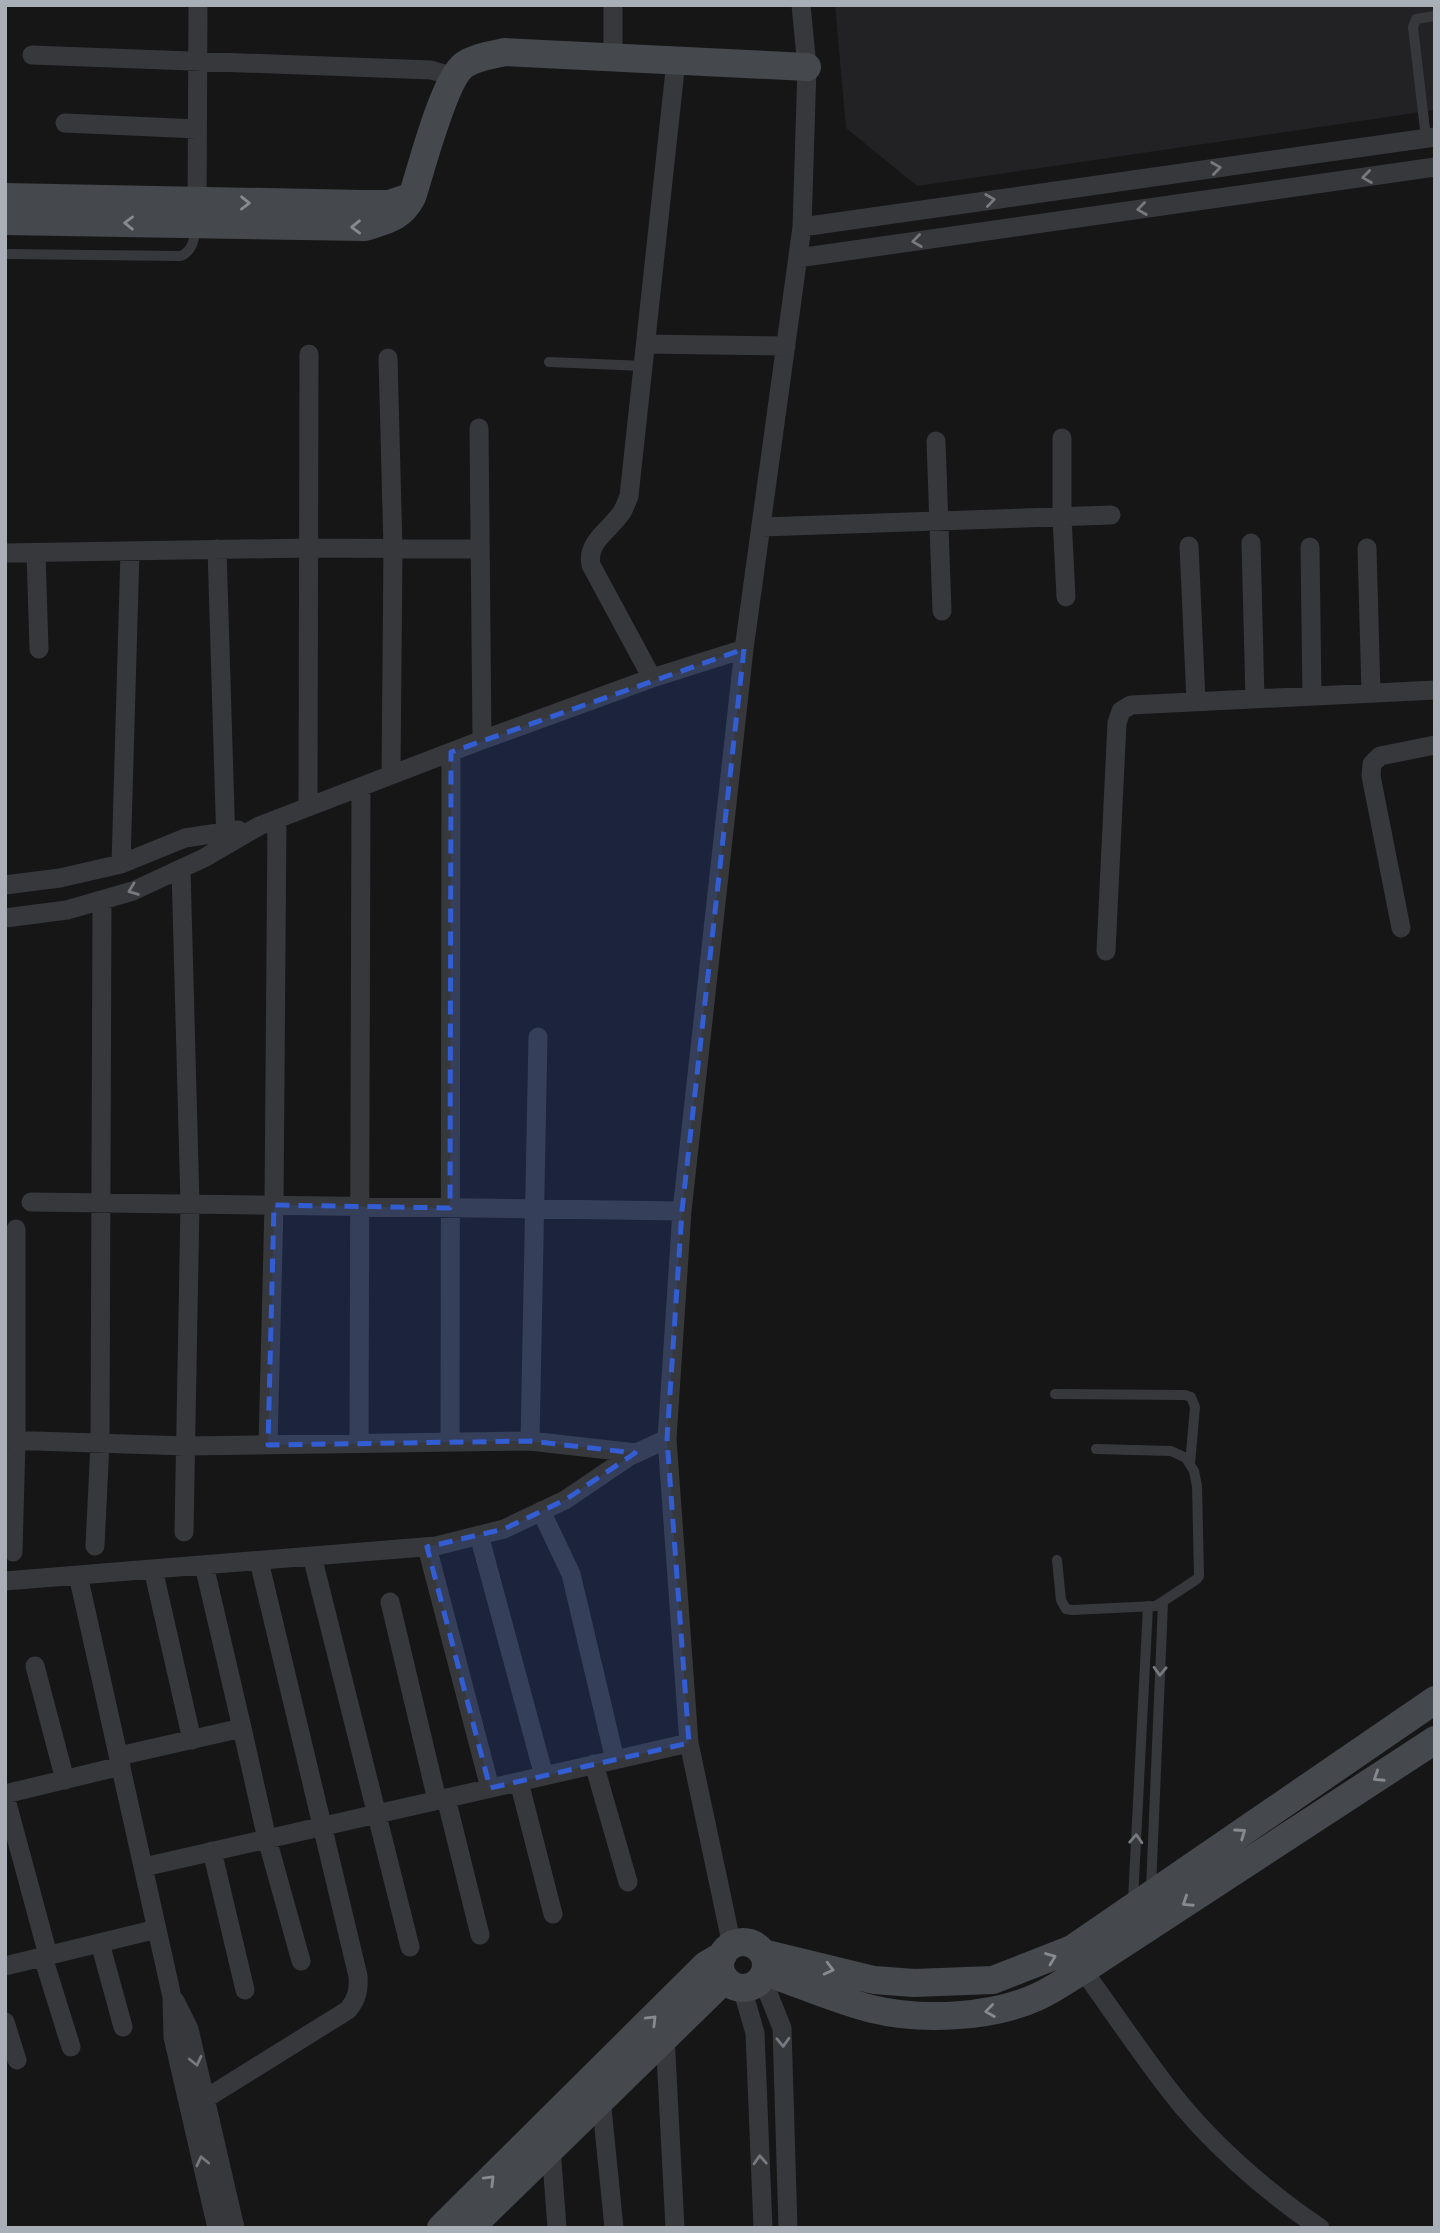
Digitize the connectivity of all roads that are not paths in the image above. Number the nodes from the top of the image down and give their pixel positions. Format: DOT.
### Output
graph roads {
  1 [pos="198,5"];
  2 [pos="613,5"];
  3 [pos="801,5"];
  4 [pos="1435,16"];
  5 [pos="32,55"];
  6 [pos="613,57"];
  7 [pos="676,61"];
  8 [pos="197,62"];
  9 [pos="807,67"];
  10 [pos="454,77"];
  11 [pos="65,123"];
  12 [pos="197,129"];
  13 [pos="1431,137"];
  14 [pos="1435,167"];
  15 [pos="5,197"];
  16 [pos="197,213"];
  17 [pos="5,221"];
  18 [pos="802,227"];
  19 [pos="5,254"];
  20 [pos="798,258"];
  21 [pos="646,344"];
  22 [pos="786,346"];
  23 [pos="309,354"];
  24 [pos="388,358"];
  25 [pos="550,362"];
  26 [pos="644,366"];
  27 [pos="479,428"];
  28 [pos="1062,438"];
  29 [pos="936,441"];
  30 [pos="1111,515"];
  31 [pos="1062,517"];
  32 [pos="940,521"];
  33 [pos="761,527"];
  34 [pos="1251,544"];
  35 [pos="1189,546"];
  36 [pos="1310,547"];
  37 [pos="309,548"];
  38 [pos="1367,548"];
  39 [pos="393,549"];
  40 [pos="218,550"];
  41 [pos="480,550"];
  42 [pos="130,551"];
  43 [pos="36,552"];
  44 [pos="5,553"];
  45 [pos="1066,597"];
  46 [pos="942,611"];
  47 [pos="39,649"];
  48 [pos="744,649"];
  49 [pos="652,678"];
  50 [pos="1435,690"];
  51 [pos="1371,692"];
  52 [pos="1312,696"];
  53 [pos="1255,698"];
  54 [pos="1196,701"];
  55 [pos="482,740"];
  56 [pos="1435,745"];
  57 [pos="451,752"];
  58 [pos="391,775"];
  59 [pos="361,787"];
  60 [pos="308,807"];
  61 [pos="268,822"];
  62 [pos="226,839"];
  63 [pos="121,864"];
  64 [pos="181,869"];
  65 [pos="5,885"];
  66 [pos="102,900"];
  67 [pos="5,918"];
  68 [pos="1402,928"];
  69 [pos="1106,951"];
  70 [pos="538,1037"];
  71 [pos="31,1202"];
  72 [pos="101,1202"];
  73 [pos="190,1204"];
  74 [pos="274,1205"];
  75 [pos="361,1206"];
  76 [pos="450,1208"];
  77 [pos="533,1209"];
  78 [pos="682,1211"];
  79 [pos="16,1229"];
  80 [pos="1055,1394"];
  81 [pos="667,1439"];
  82 [pos="11,1440"];
  83 [pos="530,1441"];
  84 [pos="450,1442"];
  85 [pos="100,1443"];
  86 [pos="359,1443"];
  87 [pos="268,1445"];
  88 [pos="186,1446"];
  89 [pos="1096,1449"];
  90 [pos="636,1453"];
  91 [pos="1190,1464"];
  92 [pos="541,1511"];
  93 [pos="184,1532"];
  94 [pos="479,1535"];
  95 [pos="95,1546"];
  96 [pos="427,1547"];
  97 [pos="13,1552"];
  98 [pos="312,1556"];
  99 [pos="259,1560"];
  100 [pos="1057,1560"];
  101 [pos="204,1565"];
  102 [pos="153,1569"];
  103 [pos="78,1575"];
  104 [pos="5,1581"];
  105 [pos="390,1602"];
  106 [pos="1163,1603"];
  107 [pos="1148,1606"];
  108 [pos="35,1666"];
  109 [pos="1435,1700"];
  110 [pos="242,1728"];
  111 [pos="192,1740"];
  112 [pos="1435,1740"];
  113 [pos="689,1743"];
  114 [pos="615,1760"];
  115 [pos="120,1761"];
  116 [pos="594,1764"];
  117 [pos="544,1776"];
  118 [pos="65,1780"];
  119 [pos="519,1782"];
  120 [pos="490,1788"];
  121 [pos="6,1790"];
  122 [pos="441,1799"];
  123 [pos="378,1814"];
  124 [pos="324,1826"];
  125 [pos="267,1839"];
  126 [pos="212,1852"];
  127 [pos="144,1867"];
  128 [pos="628,1882"];
  129 [pos="1142,1902"];
  130 [pos="553,1914"];
  131 [pos="157,1929"];
  132 [pos="480,1935"];
  133 [pos="100,1943"];
  134 [pos="410,1947"];
  135 [pos="46,1956"];
  136 [pos="301,1961"];
  137 [pos="5,1966"];
  138 [pos="744,1967"];
  139 [pos="1083,1970"];
  140 [pos="245,1990"];
  141 [pos="173,1997"];
  142 [pos="5,2022"];
  143 [pos="123,2027"];
  144 [pos="665,2035"];
  145 [pos="71,2047"];
  146 [pos="17,2060"];
  147 [pos="601,2098"];
  148 [pos="205,2099"];
  149 [pos="551,2148"];
  150 [pos="217,2228"];
  151 [pos="235,2228"];
  152 [pos="441,2228"];
  153 [pos="470,2228"];
  154 [pos="557,2228"];
  155 [pos="614,2228"];
  156 [pos="675,2228"];
  157 [pos="763,2228"];
  158 [pos="788,2228"];
  159 [pos="1320,2228"];
  1 -- 8 [label="street"];
  2 -- 6 [label="street"];
  3 -- 9 [label="street"];
  4 -- 13 [label="lane"];
  5 -- 8 [label="street"];
  6 -- 7 [label="main road"];
  6 -- 10 [label="main road"];
  7 -- 9 [label="main road"];
  7 -- 21 [label="street"];
  8 -- 10 [label="street"];
  8 -- 12 [label="street"];
  9 -- 18 [label="street"];
  10 -- 16 [label="main road"];
  11 -- 12 [label="street"];
  12 -- 16 [label="street"];
  18 -- 13 [label="street, one-way"];
  14 -- 20 [label="street, one-way"];
  15 -- 16 [label="main road"];
  16 -- 17 [label="main road, one-way"];
  16 -- 19 [label="lane"];
  18 -- 20 [label="street"];
  20 -- 22 [label="street"];
  21 -- 22 [label="street"];
  21 -- 26 [label="street"];
  22 -- 33 [label="street"];
  23 -- 37 [label="street"];
  24 -- 39 [label="street"];
  25 -- 26 [label="lane"];
  26 -- 49 [label="street"];
  27 -- 41 [label="street"];
  28 -- 31 [label="street"];
  29 -- 32 [label="street"];
  30 -- 31 [label="street"];
  31 -- 32 [label="street"];
  31 -- 45 [label="street"];
  32 -- 33 [label="street"];
  32 -- 46 [label="street"];
  33 -- 48 [label="street"];
  34 -- 53 [label="street"];
  35 -- 54 [label="street"];
  36 -- 52 [label="street"];
  37 -- 39 [label="street"];
  37 -- 40 [label="street"];
  37 -- 60 [label="street"];
  38 -- 51 [label="street"];
  39 -- 41 [label="street"];
  39 -- 58 [label="street"];
  40 -- 42 [label="street"];
  40 -- 62 [label="street"];
  41 -- 55 [label="street"];
  42 -- 43 [label="street"];
  42 -- 63 [label="street"];
  43 -- 44 [label="street"];
  43 -- 47 [label="street"];
  48 -- 49 [label="street"];
  48 -- 78 [label="street"];
  49 -- 55 [label="street"];
  50 -- 51 [label="street"];
  51 -- 52 [label="street"];
  52 -- 53 [label="street"];
  53 -- 54 [label="street"];
  54 -- 69 [label="street"];
  55 -- 57 [label="street"];
  56 -- 68 [label="street"];
  57 -- 58 [label="street"];
  57 -- 76 [label="street"];
  58 -- 59 [label="street"];
  59 -- 60 [label="street"];
  59 -- 75 [label="street"];
  60 -- 61 [label="street"];
  61 -- 62 [label="street"];
  61 -- 74 [label="street"];
  62 -- 63 [label="street"];
  62 -- 64 [label="street"];
  63 -- 65 [label="street"];
  64 -- 66 [label="street, one-way"];
  64 -- 73 [label="street"];
  66 -- 67 [label="street"];
  66 -- 72 [label="street"];
  70 -- 77 [label="street"];
  71 -- 72 [label="street"];
  72 -- 73 [label="street"];
  72 -- 85 [label="street"];
  73 -- 74 [label="street"];
  73 -- 88 [label="street"];
  74 -- 75 [label="street"];
  74 -- 87 [label="street"];
  75 -- 76 [label="street"];
  75 -- 86 [label="street"];
  76 -- 77 [label="street"];
  76 -- 84 [label="street"];
  77 -- 78 [label="street"];
  77 -- 83 [label="street"];
  78 -- 81 [label="street"];
  79 -- 82 [label="street"];
  80 -- 91 [label="lane"];
  81 -- 90 [label="street"];
  81 -- 113 [label="street"];
  82 -- 85 [label="street"];
  82 -- 97 [label="street"];
  83 -- 84 [label="street"];
  83 -- 90 [label="street"];
  84 -- 86 [label="street"];
  85 -- 88 [label="street"];
  85 -- 95 [label="street"];
  86 -- 87 [label="street"];
  87 -- 88 [label="street"];
  88 -- 93 [label="street"];
  89 -- 91 [label="lane"];
  90 -- 92 [label="street"];
  91 -- 106 [label="lane"];
  92 -- 94 [label="street"];
  92 -- 114 [label="street"];
  94 -- 96 [label="street"];
  94 -- 117 [label="street"];
  96 -- 98 [label="street"];
  96 -- 120 [label="street"];
  98 -- 99 [label="street"];
  98 -- 123 [label="street"];
  99 -- 101 [label="street"];
  99 -- 124 [label="street"];
  100 -- 107 [label="lane"];
  101 -- 102 [label="street"];
  101 -- 110 [label="street"];
  102 -- 103 [label="street"];
  102 -- 111 [label="street"];
  103 -- 104 [label="street"];
  103 -- 115 [label="street"];
  105 -- 122 [label="street"];
  106 -- 107 [label="lane"];
  106 -- 129 [label="lane, one-way"];
  129 -- 107 [label="lane, one-way"];
  108 -- 118 [label="street"];
  129 -- 109 [label="main road, one-way"];
  110 -- 111 [label="street"];
  110 -- 125 [label="street"];
  111 -- 115 [label="street"];
  112 -- 139 [label="main road, one-way"];
  113 -- 114 [label="street"];
  113 -- 138 [label="street"];
  114 -- 116 [label="street"];
  115 -- 118 [label="street"];
  115 -- 127 [label="street"];
  116 -- 117 [label="street"];
  116 -- 128 [label="street"];
  117 -- 119 [label="street"];
  118 -- 121 [label="street"];
  119 -- 120 [label="street"];
  119 -- 130 [label="street"];
  120 -- 122 [label="street"];
  121 -- 135 [label="street"];
  122 -- 123 [label="street"];
  122 -- 132 [label="street"];
  123 -- 124 [label="street"];
  123 -- 134 [label="street"];
  124 -- 125 [label="street"];
  124 -- 148 [label="street"];
  125 -- 126 [label="street"];
  125 -- 136 [label="street"];
  126 -- 127 [label="street"];
  126 -- 140 [label="street"];
  127 -- 131 [label="street"];
  138 -- 129 [label="main road, one-way"];
  131 -- 133 [label="street"];
  131 -- 141 [label="street"];
  133 -- 135 [label="street"];
  133 -- 143 [label="street"];
  135 -- 137 [label="street"];
  135 -- 145 [label="street"];
  139 -- 138 [label="main road, one-way"];
  138 -- 144 [label="main road"];
  152 -- 138 [label="main road, one-way"];
  157 -- 138 [label="street, one-way"];
  138 -- 158 [label="street, one-way"];
  139 -- 159 [label="street"];
  141 -- 148 [label="street, one-way"];
  150 -- 141 [label="street, one-way"];
  142 -- 146 [label="street"];
  144 -- 147 [label="main road"];
  144 -- 156 [label="street"];
  147 -- 149 [label="main road"];
  147 -- 155 [label="street"];
  148 -- 151 [label="street"];
  149 -- 153 [label="main road"];
  149 -- 154 [label="street"];
}
